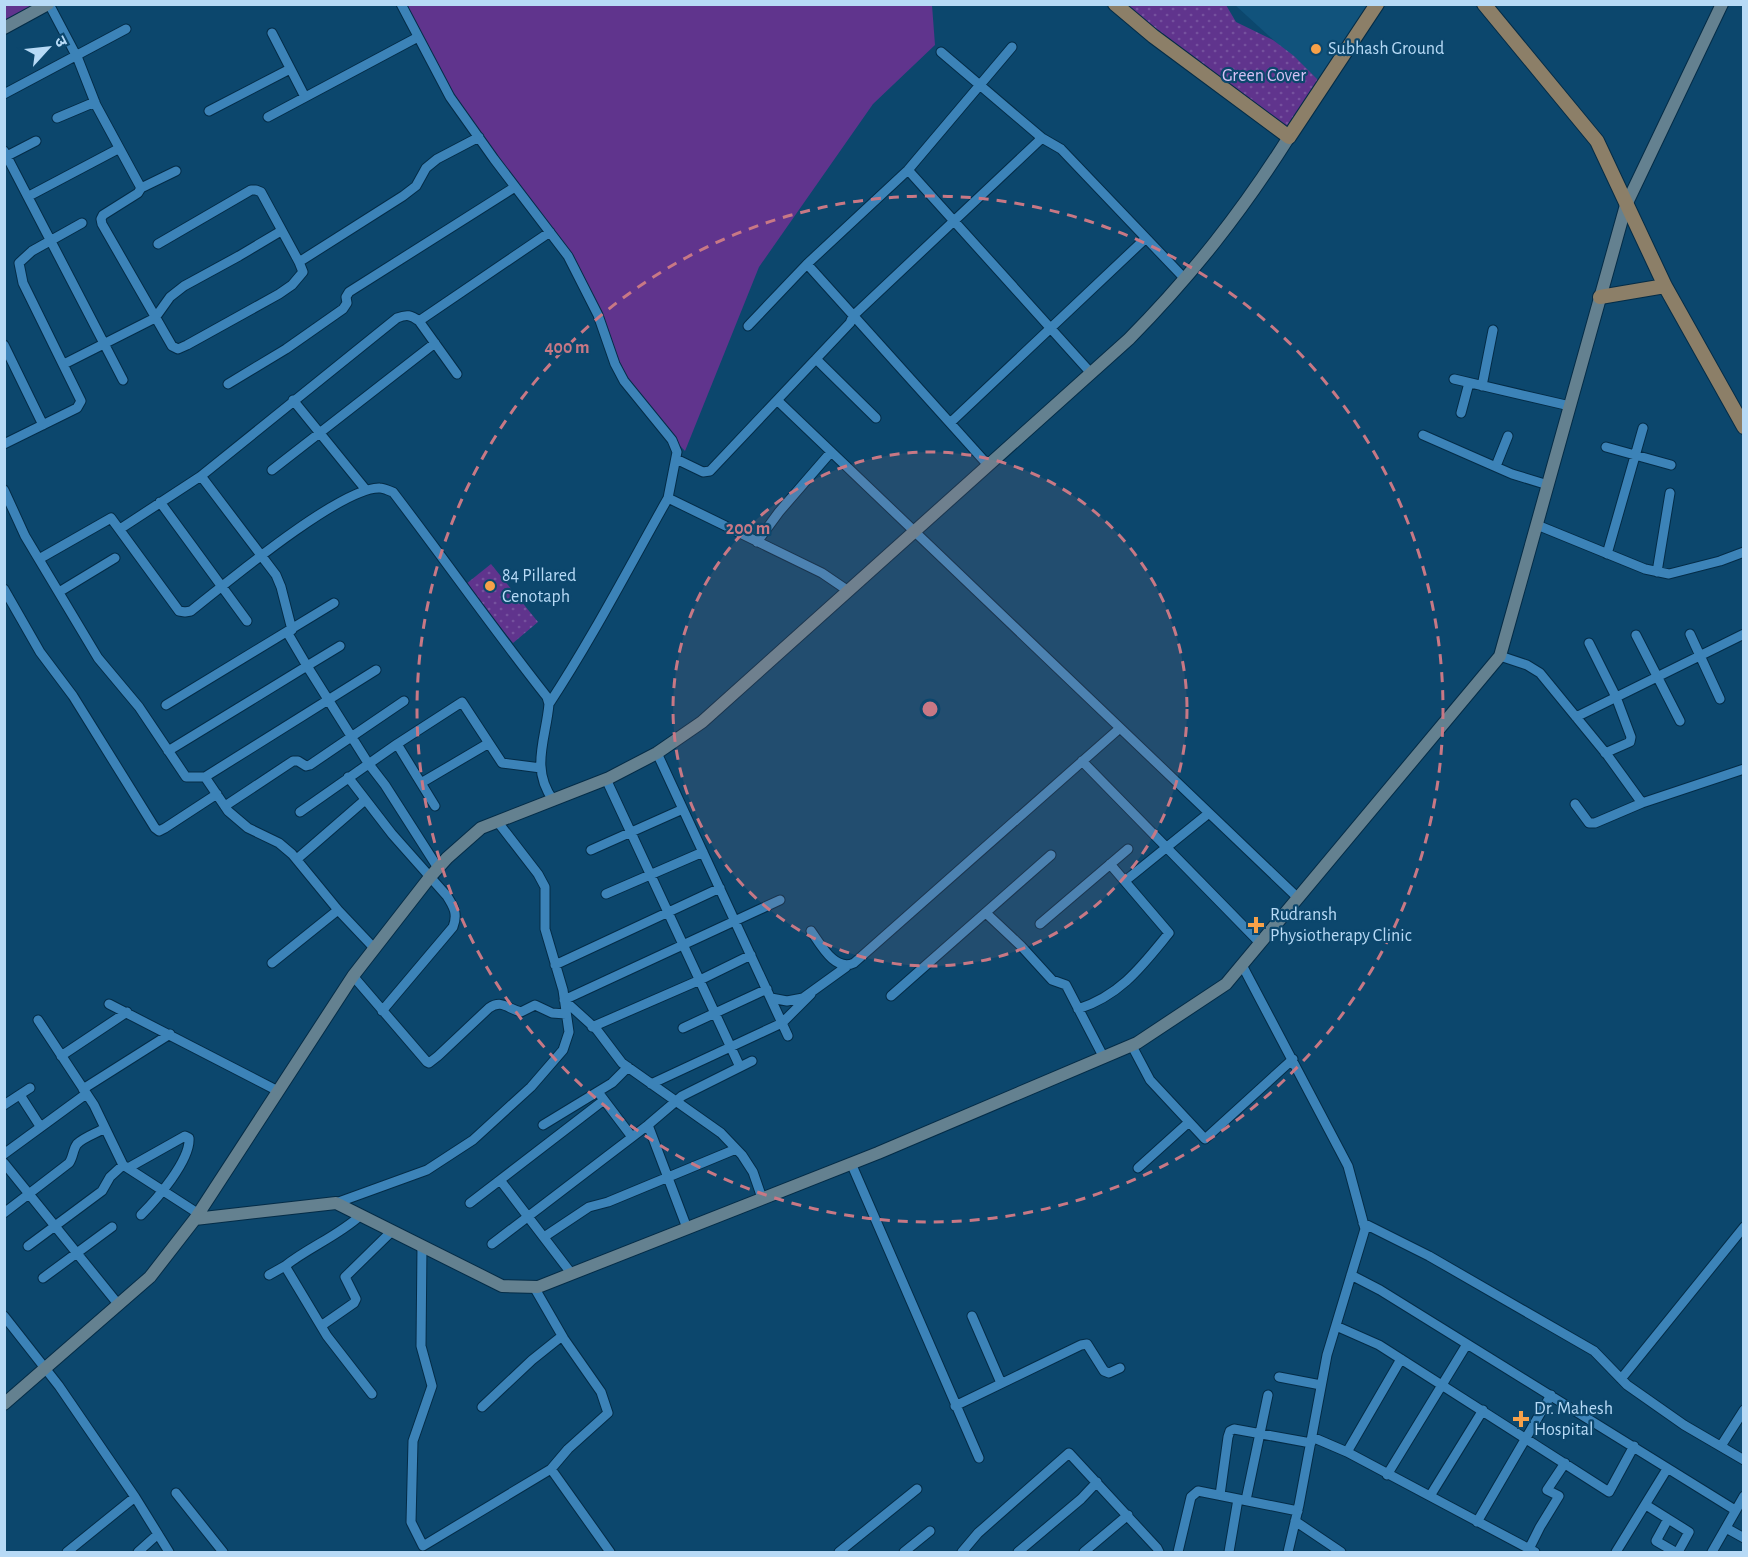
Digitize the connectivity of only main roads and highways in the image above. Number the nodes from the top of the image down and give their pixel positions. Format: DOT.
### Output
graph roads {
  1 [pos="1115,4"];
  2 [pos="1377,4"];
  3 [pos="1484,4"];
  4 [pos="1665,286"];
  5 [pos="1600,297"];
  6 [pos="1743,427"];
  1 -- 2 [label="main road"];
  3 -- 4 [label="main road"];
  4 -- 5 [label="main road"];
  4 -- 6 [label="main road"];
}
